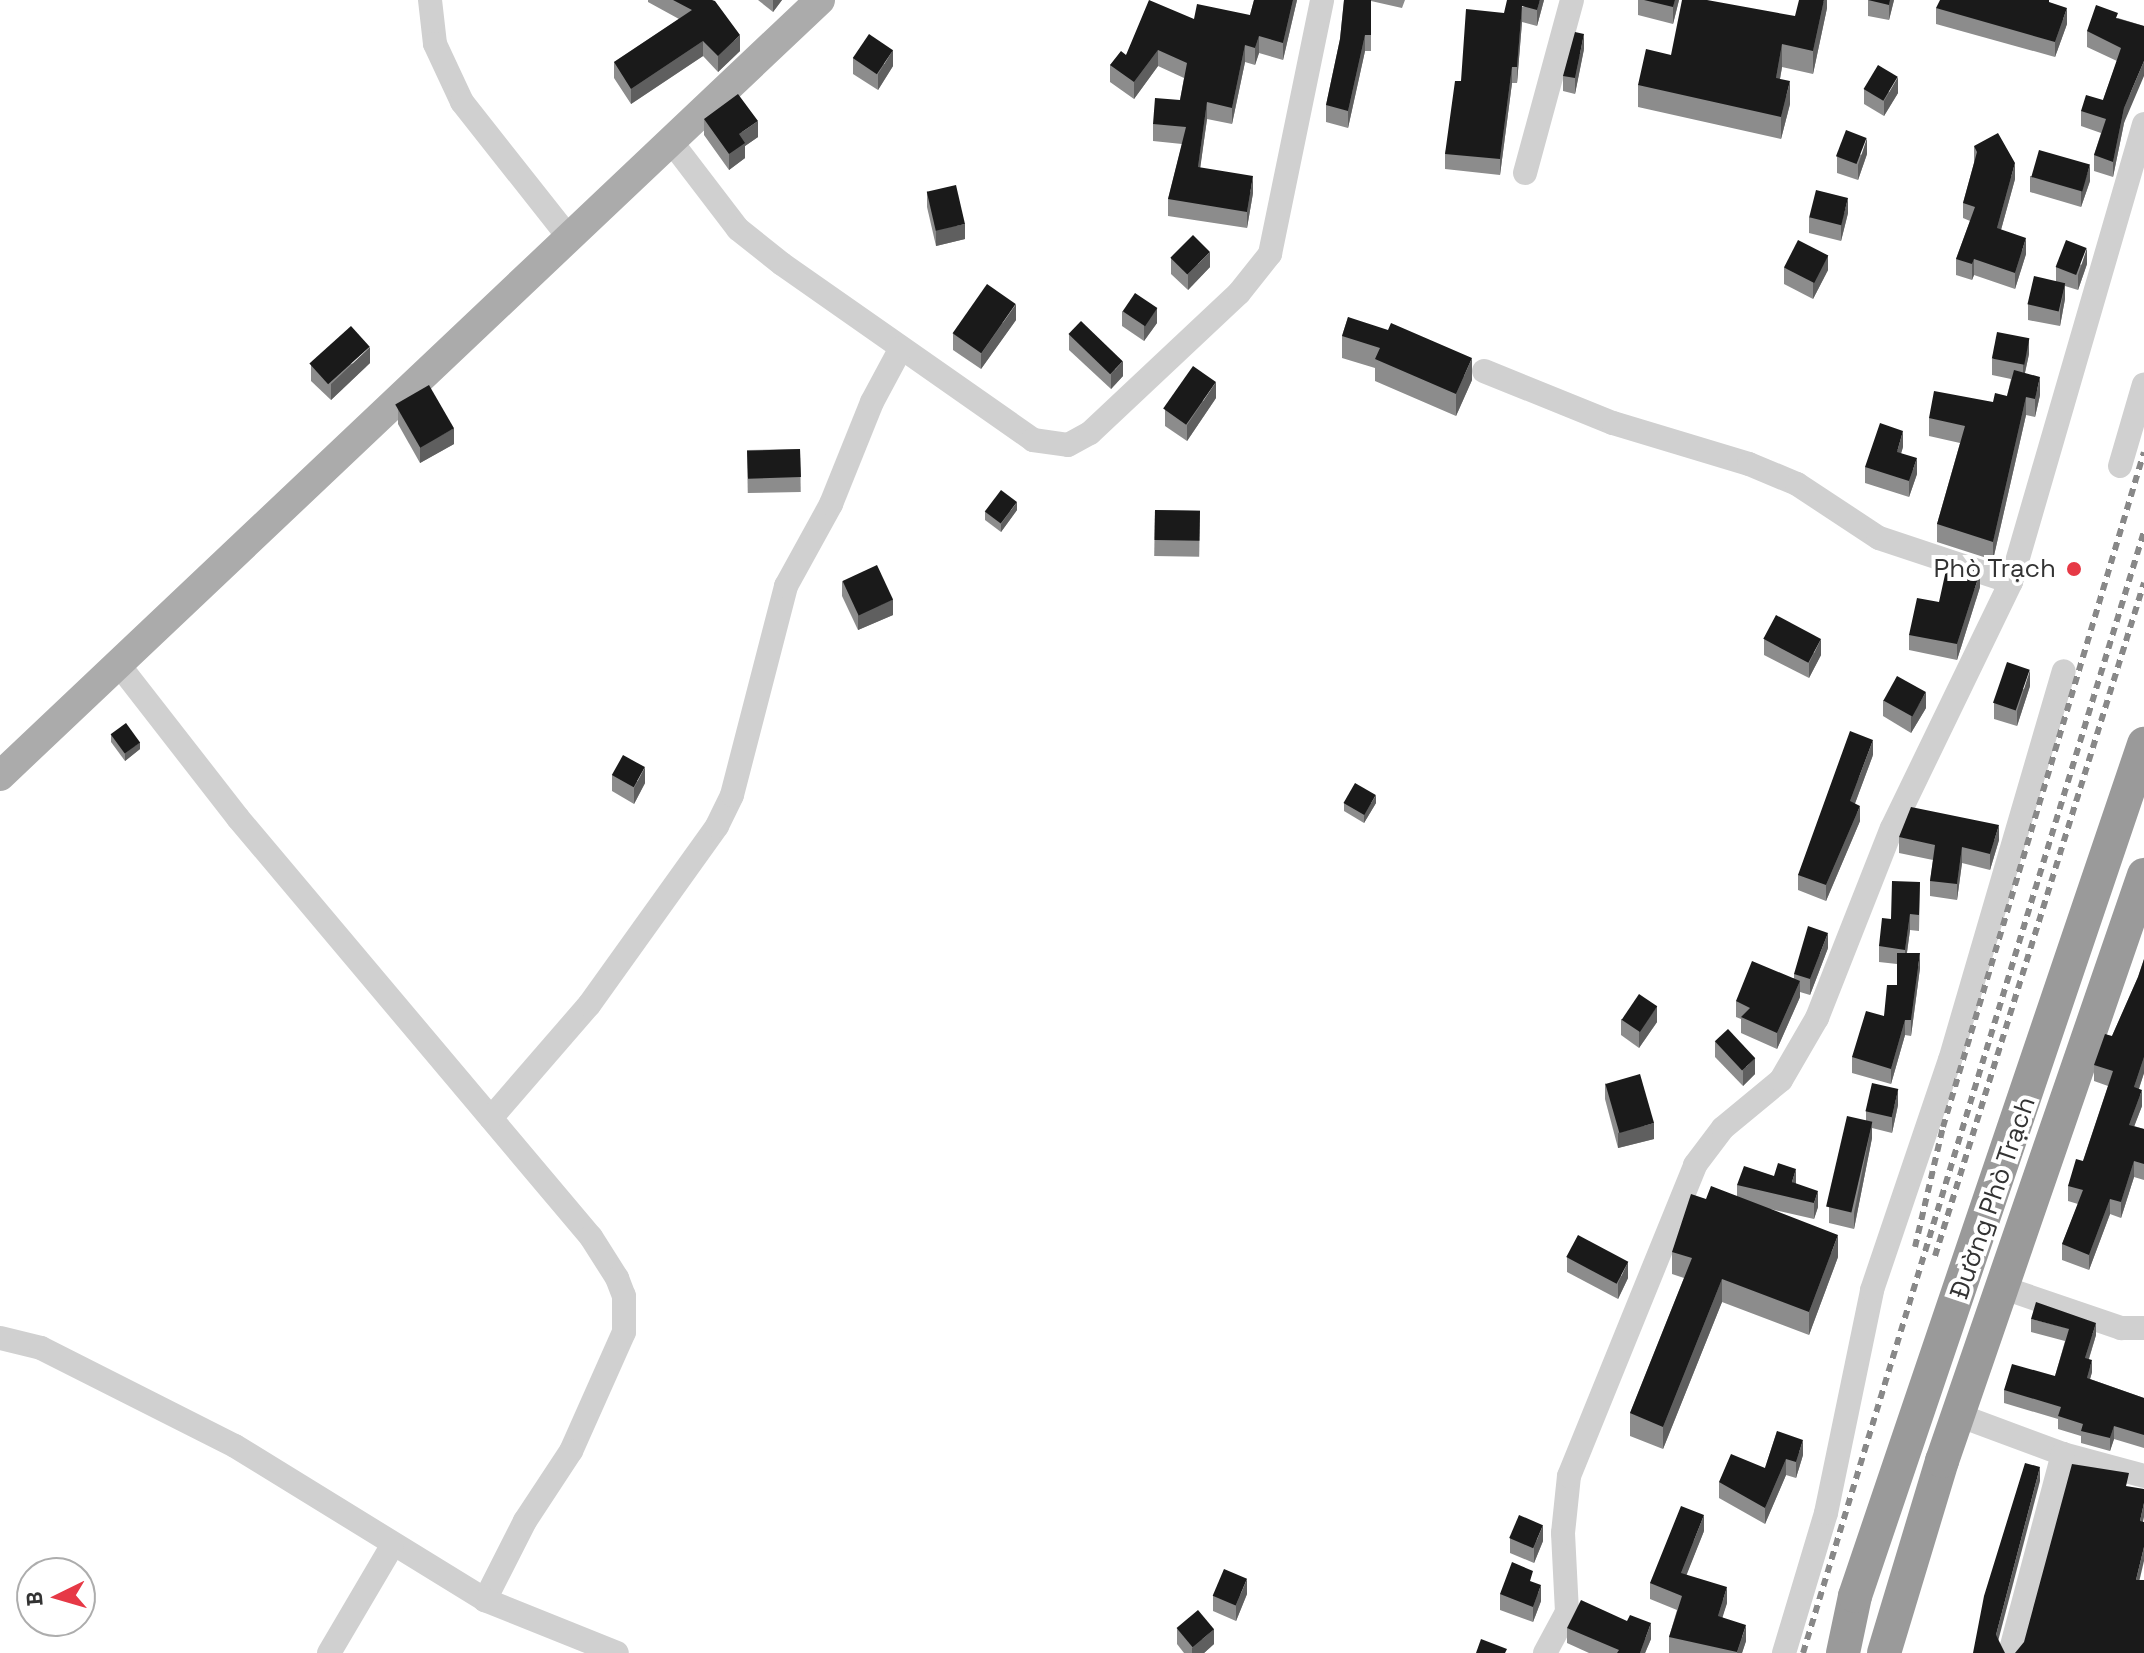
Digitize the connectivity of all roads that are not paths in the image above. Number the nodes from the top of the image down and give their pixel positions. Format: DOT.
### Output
graph roads {
  1 [pos="430,0"];
  2 [pos="820,0"];
  3 [pos="1322,0"];
  4 [pos="1572,0"];
  5 [pos="2144,124"];
  6 [pos="670,140"];
  7 [pos="1525,173"];
  8 [pos="567,235"];
  9 [pos="901,348"];
  10 [pos="1484,371"];
  11 [pos="2144,384"];
  12 [pos="2120,466"];
  13 [pos="2011,582"];
  14 [pos="119,665"];
  15 [pos="2064,671"];
  16 [pos="2144,744"];
  17 [pos="0,776"];
  18 [pos="2144,875"];
  19 [pos="2135,931"];
  20 [pos="491,1118"];
  21 [pos="1986,1222"];
  22 [pos="2022,1237"];
  23 [pos="2004,1288"];
  24 [pos="2144,1328"];
  25 [pos="0,1338"];
  26 [pos="1958,1415"];
  27 [pos="2063,1454"];
  28 [pos="2144,1476"];
  29 [pos="392,1546"];
  30 [pos="1855,1596"];
  31 [pos="485,1600"];
  32 [pos="1894,1609"];
  33 [pos="564,1644"];
  34 [pos="1556,1649"];
  35 [pos="329,1653"];
  36 [pos="617,1653"];
  37 [pos="1784,1653"];
  38 [pos="1843,1653"];
  39 [pos="1884,1653"];
  40 [pos="2010,1653"];
  1 -- 8 [label="street"];
  2 -- 6 [label="main road"];
  3 -- 9 [label="street"];
  4 -- 7 [label="street"];
  5 -- 13 [label="street"];
  6 -- 8 [label="main road"];
  6 -- 9 [label="street"];
  8 -- 14 [label="main road"];
  9 -- 20 [label="street"];
  10 -- 13 [label="street"];
  11 -- 12 [label="street"];
  13 -- 34 [label="street"];
  14 -- 17 [label="main road"];
  14 -- 20 [label="street"];
  15 -- 37 [label="street"];
  16 -- 21 [label="highway, Đường Phò Trạch"];
  18 -- 19 [label="highway, Đường Phò Trạch"];
  19 -- 22 [label="highway, Đường Phò Trạch"];
  20 -- 31 [label="street"];
  21 -- 22 [label="highway"];
  21 -- 30 [label="highway, Đường Phò Trạch"];
  22 -- 23 [label="highway, Đường Phò Trạch"];
  23 -- 24 [label="street"];
  23 -- 26 [label="highway, Đường Phò Trạch"];
  25 -- 29 [label="street"];
  26 -- 27 [label="street"];
  26 -- 32 [label="highway, Đường Phò Trạch"];
  27 -- 28 [label="street"];
  27 -- 40 [label="street"];
  29 -- 31 [label="street"];
  29 -- 35 [label="street"];
  30 -- 32 [label="highway"];
  30 -- 38 [label="highway, Đường Phò Trạch"];
  31 -- 33 [label="street"];
  32 -- 39 [label="highway, Đường Phò Trạch"];
  33 -- 36 [label="street"];
}
